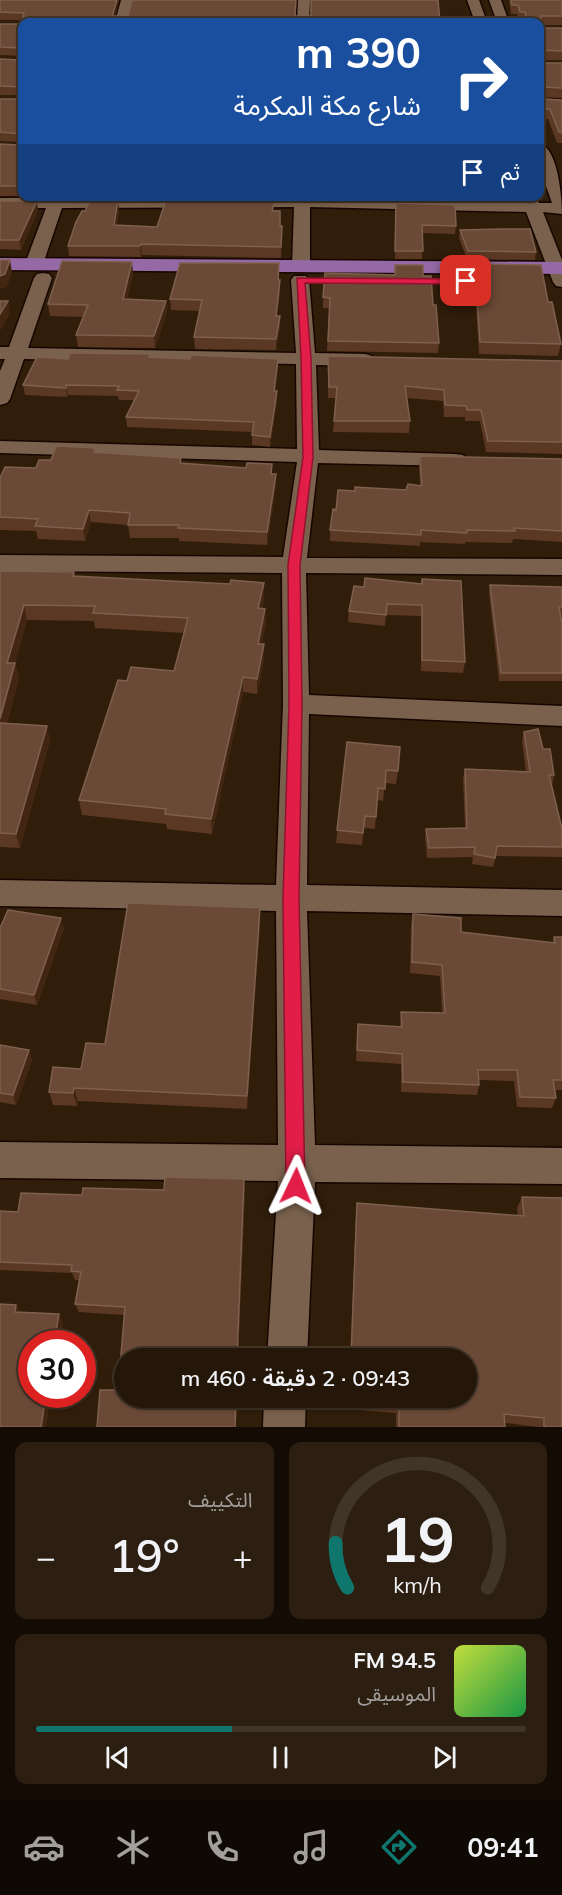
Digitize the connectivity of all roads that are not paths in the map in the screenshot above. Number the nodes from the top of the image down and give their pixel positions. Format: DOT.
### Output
graph roads {
  1 [pos="128,0"];
  2 [pos="304,0"];
  3 [pos="473,0"];
  4 [pos="495,0"];
  5 [pos="122,18"];
  6 [pos="303,18"];
  7 [pos="480,18"];
  8 [pos="502,18"];
  9 [pos="544,103"];
  10 [pos="562,104"];
  11 [pos="544,151"];
  12 [pos="562,153"];
  13 [pos="544,161"];
  14 [pos="38,201"];
  15 [pos="57,201"];
  16 [pos="302,201"];
  17 [pos="455,201"];
  18 [pos="531,202"];
  19 [pos="0,203"];
  20 [pos="562,208"];
  21 [pos="0,264"];
  22 [pos="39,271"];
  23 [pos="300,274"];
  24 [pos="561,276"];
  25 [pos="0,278"];
  26 [pos="8,353"];
  27 [pos="306,358"];
  28 [pos="388,360"];
  29 [pos="0,399"];
  30 [pos="0,447"];
  31 [pos="308,457"];
  32 [pos="481,460"];
  33 [pos="0,563"];
  34 [pos="294,565"];
  35 [pos="562,567"];
  36 [pos="296,704"];
  37 [pos="562,716"];
  38 [pos="0,893"];
  39 [pos="291,898"];
  40 [pos="562,903"];
  41 [pos="0,1160"];
  42 [pos="297,1164"];
  43 [pos="562,1166"];
  44 [pos="288,1348"];
  45 [pos="285,1408"];
  46 [pos="284,1427"];
  1 -- 5 [label="street"];
  2 -- 6 [label="street"];
  3 -- 7 [label="street"];
  4 -- 8 [label="street"];
  9 -- 10 [label="street"];
  11 -- 12 [label="street"];
  13 -- 20 [label="street"];
  14 -- 19 [label="street"];
  15 -- 22 [label="street"];
  16 -- 23 [label="street"];
  17 -- 18 [label="street"];
  18 -- 20 [label="street"];
  18 -- 24 [label="street"];
  21 -- 22 [label="main road"];
  22 -- 23 [label="main road"];
  22 -- 25 [label="main road"];
  22 -- 26 [label="street"];
  23 -- 24 [label="main road"];
  23 -- 27 [label="street"];
  26 -- 27 [label="street"];
  26 -- 29 [label="street"];
  27 -- 28 [label="street"];
  27 -- 31 [label="street"];
  30 -- 31 [label="street"];
  31 -- 32 [label="street"];
  31 -- 34 [label="street"];
  33 -- 34 [label="street"];
  34 -- 35 [label="street"];
  34 -- 36 [label="street"];
  36 -- 37 [label="street"];
  36 -- 39 [label="street"];
  38 -- 39 [label="street"];
  39 -- 40 [label="street"];
  39 -- 42 [label="street"];
  41 -- 42 [label="street"];
  42 -- 43 [label="street"];
  42 -- 44 [label="street"];
  45 -- 46 [label="street"];
}
